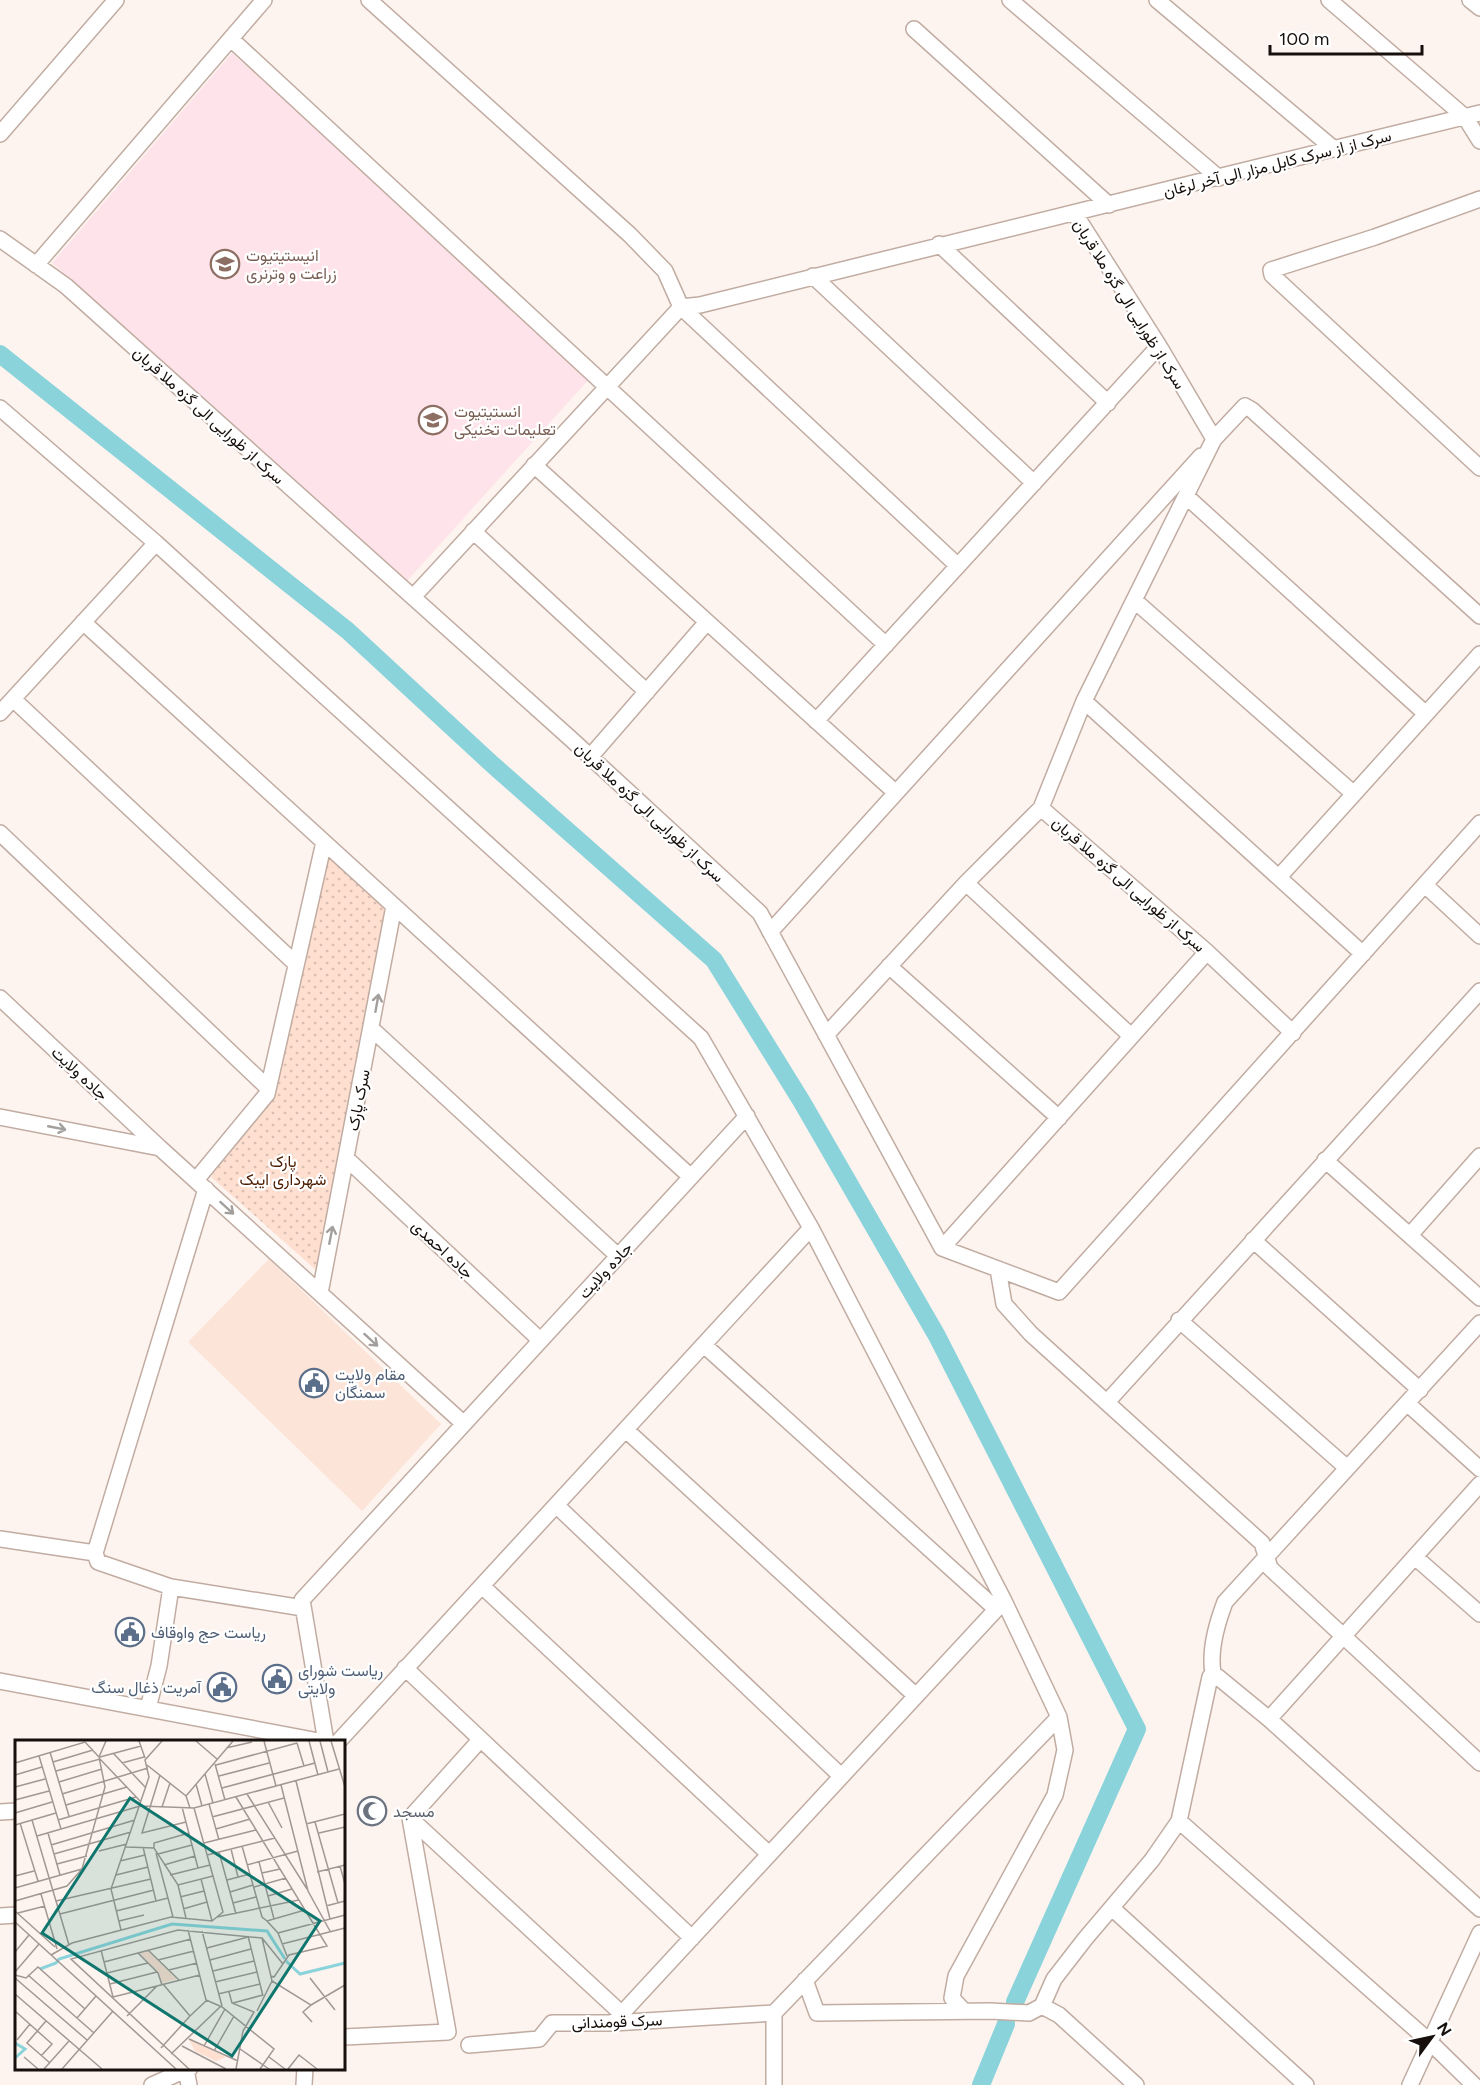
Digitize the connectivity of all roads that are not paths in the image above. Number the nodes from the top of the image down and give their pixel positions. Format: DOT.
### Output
graph roads {
  1 [pos="116,0"];
  2 [pos="264,0"];
  3 [pos="369,0"];
  4 [pos="1010,0"];
  5 [pos="1157,0"];
  6 [pos="1329,0"];
  7 [pos="1470,0"];
  8 [pos="1480,8"];
  9 [pos="914,29"];
  10 [pos="231,39"];
  11 [pos="1472,115"];
  12 [pos="0,134"];
  13 [pos="1480,141"];
  14 [pos="1334,149"];
  15 [pos="1219,178"];
  16 [pos="1480,199"];
  17 [pos="1109,205"];
  18 [pos="1075,214"];
  19 [pos="0,239"];
  20 [pos="939,244"];
  21 [pos="36,265"];
  22 [pos="813,276"];
  23 [pos="681,307"];
  24 [pos="1160,346"];
  25 [pos="608,384"];
  26 [pos="1108,403"];
  27 [pos="0,408"];
  28 [pos="1212,443"];
  29 [pos="534,465"];
  30 [pos="1480,468"];
  31 [pos="1034,483"];
  32 [pos="1186,496"];
  33 [pos="473,531"];
  34 [pos="156,543"];
  35 [pos="958,566"];
  36 [pos="413,597"];
  37 [pos="1134,600"];
  38 [pos="1480,616"];
  39 [pos="83,622"];
  40 [pos="707,622"];
  41 [pos="886,645"];
  42 [pos="1480,654"];
  43 [pos="647,692"];
  44 [pos="13,699"];
  45 [pos="1084,701"];
  46 [pos="0,713"];
  47 [pos="1426,714"];
  48 [pos="816,721"];
  49 [pos="590,757"];
  50 [pos="896,794"];
  51 [pos="1354,794"];
  52 [pos="1041,808"];
  53 [pos="1480,823"];
  54 [pos="0,833"];
  55 [pos="324,842"];
  56 [pos="1279,877"];
  57 [pos="966,883"];
  58 [pos="1425,885"];
  59 [pos="394,906"];
  60 [pos="770,932"];
  61 [pos="1480,936"];
  62 [pos="1208,952"];
  63 [pos="1363,954"];
  64 [pos="296,964"];
  65 [pos="889,966"];
  66 [pos="1480,991"];
  67 [pos="0,998"];
  68 [pos="373,1030"];
  69 [pos="1293,1033"];
  70 [pos="826,1035"];
  71 [pos="1131,1036"];
  72 [pos="268,1088"];
  73 [pos="747,1116"];
  74 [pos="0,1117"];
  75 [pos="1059,1118"];
  76 [pos="160,1148"];
  77 [pos="1480,1156"];
  78 [pos="347,1159"];
  79 [pos="1325,1160"];
  80 [pos="690,1178"];
  81 [pos="201,1185"];
  82 [pos="811,1228"];
  83 [pos="1410,1235"];
  84 [pos="1254,1240"];
  85 [pos="942,1248"];
  86 [pos="618,1256"];
  87 [pos="998,1269"];
  88 [pos="320,1293"];
  89 [pos="1480,1298"];
  90 [pos="1179,1320"];
  91 [pos="1480,1323"];
  92 [pos="540,1340"];
  93 [pos="704,1345"];
  94 [pos="1420,1390"];
  95 [pos="1108,1401"];
  96 [pos="1408,1404"];
  97 [pos="464,1424"];
  98 [pos="626,1430"];
  99 [pos="1346,1467"];
  100 [pos="1480,1469"];
  101 [pos="1480,1484"];
  102 [pos="556,1505"];
  103 [pos="0,1539"];
  104 [pos="95,1553"];
  105 [pos="1267,1556"];
  106 [pos="1415,1557"];
  107 [pos="482,1586"];
  108 [pos="171,1587"];
  109 [pos="1000,1605"];
  110 [pos="303,1608"];
  111 [pos="1480,1614"];
  112 [pos="1341,1636"];
  113 [pos="405,1668"];
  114 [pos="1213,1673"];
  115 [pos="0,1681"];
  116 [pos="916,1696"];
  117 [pos="148,1708"];
  118 [pos="1059,1717"];
  119 [pos="1269,1719"];
  120 [pos="315,1740"];
  121 [pos="325,1740"];
  122 [pos="340,1740"];
  123 [pos="480,1740"];
  124 [pos="1480,1763"];
  125 [pos="841,1776"];
  126 [pos="15,1811"];
  127 [pos="0,1812"];
  128 [pos="410,1818"];
  129 [pos="1179,1821"];
  130 [pos="769,1854"];
  131 [pos="1113,1909"];
  132 [pos="1480,1909"];
  133 [pos="15,1915"];
  134 [pos="0,1916"];
  135 [pos="1480,1933"];
  136 [pos="692,1938"];
  137 [pos="805,1980"];
  138 [pos="1042,2006"];
  139 [pos="964,2011"];
  140 [pos="774,2013"];
  141 [pos="617,2018"];
  142 [pos="345,2037"];
  143 [pos="1430,2042"];
  144 [pos="469,2045"];
  145 [pos="305,2070"];
  146 [pos="188,2074"];
  147 [pos="152,2085"];
  148 [pos="304,2085"];
  149 [pos="774,2085"];
  150 [pos="1136,2085"];
  151 [pos="1306,2085"];
  152 [pos="1410,2085"];
  153 [pos="1474,2085"];
  1 -- 12 [label="street"];
  2 -- 10 [label="street"];
  3 -- 23 [label="street"];
  4 -- 15 [label="street"];
  5 -- 14 [label="street"];
  6 -- 11 [label="street"];
  7 -- 8 [label="street"];
  9 -- 17 [label="street"];
  10 -- 21 [label="street"];
  10 -- 25 [label="street"];
  11 -- 13 [label="street"];
  11 -- 14 [label="street, سرک از از سرک کابل مزار الی آخر لرغان"];
  14 -- 15 [label="street, سرک از از سرک کابل مزار الی آخر لرغان"];
  15 -- 17 [label="street, سرک از از سرک کابل مزار الی آخر لرغان"];
  16 -- 30 [label="street"];
  17 -- 18 [label="street, سرک از از سرک کابل مزار الی آخر لرغان"];
  18 -- 20 [label="street, سرک از ظورایی الی گزه ملا قربان"];
  18 -- 24 [label="street, سرک از ظورایی الی گزه ملا قربان"];
  19 -- 21 [label="street, سرک از ظورایی الی گزه ملا قربان"];
  20 -- 22 [label="street, سرک از ظورایی الی گزه ملا قربان"];
  20 -- 26 [label="street"];
  21 -- 36 [label="street, سرک از ظورایی الی گزه ملا قربان"];
  22 -- 23 [label="street, سرک از ظورایی الی گزه ملا قربان"];
  22 -- 31 [label="street"];
  23 -- 25 [label="street"];
  23 -- 35 [label="street"];
  24 -- 26 [label="street"];
  24 -- 28 [label="street, سرک از ظورایی الی گزه ملا قربان"];
  25 -- 29 [label="street"];
  25 -- 41 [label="street"];
  26 -- 31 [label="street"];
  27 -- 34 [label="street"];
  28 -- 32 [label="street, سرک از ظورایی الی گزه ملا قربان"];
  28 -- 38 [label="street"];
  28 -- 50 [label="street"];
  29 -- 33 [label="street"];
  29 -- 40 [label="street"];
  31 -- 35 [label="street"];
  32 -- 37 [label="street, سرک از ظورایی الی گزه ملا قربان"];
  32 -- 47 [label="street"];
  33 -- 36 [label="street"];
  33 -- 43 [label="street"];
  34 -- 39 [label="street"];
  34 -- 73 [label="street"];
  35 -- 41 [label="street"];
  36 -- 49 [label="street, سرک از ظورایی الی گزه ملا قربان"];
  37 -- 45 [label="street, سرک از ظورایی الی گزه ملا قربان"];
  37 -- 51 [label="street"];
  39 -- 44 [label="street"];
  39 -- 55 [label="street"];
  40 -- 43 [label="street"];
  40 -- 48 [label="street"];
  41 -- 48 [label="street"];
  42 -- 47 [label="street"];
  43 -- 49 [label="street"];
  44 -- 46 [label="street"];
  44 -- 64 [label="street"];
  45 -- 52 [label="street, سرک از ظورایی الی گزه ملا قربان"];
  45 -- 56 [label="street"];
  47 -- 51 [label="street"];
  48 -- 50 [label="street"];
  49 -- 60 [label="street, سرک از ظورایی الی گزه ملا قربان"];
  50 -- 60 [label="street"];
  51 -- 56 [label="street"];
  52 -- 57 [label="street"];
  52 -- 62 [label="street, سرک از ظورایی الی گزه ملا قربان"];
  53 -- 58 [label="street"];
  54 -- 72 [label="street"];
  55 -- 59 [label="street"];
  55 -- 64 [label="street"];
  56 -- 63 [label="street"];
  57 -- 65 [label="street"];
  57 -- 71 [label="street"];
  58 -- 61 [label="street"];
  58 -- 63 [label="street"];
  68 -- 59 [label="street, سرک پارک, one-way"];
  59 -- 80 [label="street"];
  60 -- 70 [label="street, سرک از ظورایی الی گزه ملا قربان"];
  62 -- 69 [label="street, سرک از ظورایی الی گزه ملا قربان"];
  62 -- 71 [label="street"];
  63 -- 69 [label="street"];
  64 -- 72 [label="street"];
  65 -- 70 [label="street"];
  65 -- 75 [label="street"];
  66 -- 79 [label="street"];
  67 -- 76 [label="street, جاده ولایت"];
  68 -- 78 [label="street, سرک پارک"];
  68 -- 86 [label="street"];
  69 -- 87 [label="street"];
  70 -- 85 [label="street, سرک از ظورایی الی گزه ملا قربان"];
  71 -- 75 [label="street"];
  72 -- 81 [label="street"];
  73 -- 80 [label="street, جاده ولایت"];
  73 -- 82 [label="street"];
  74 -- 76 [label="street, one-way"];
  75 -- 85 [label="street"];
  76 -- 81 [label="street, جاده ولایت"];
  77 -- 83 [label="street"];
  88 -- 78 [label="street, سرک پارک, one-way"];
  78 -- 92 [label="street, جاده احمدی"];
  79 -- 83 [label="street"];
  79 -- 84 [label="street"];
  80 -- 86 [label="street, جاده ولایت"];
  81 -- 88 [label="street, جاده ولایت, one-way"];
  81 -- 104 [label="street"];
  82 -- 93 [label="street"];
  82 -- 109 [label="street"];
  83 -- 89 [label="street"];
  84 -- 90 [label="street"];
  84 -- 94 [label="street"];
  85 -- 87 [label="street"];
  86 -- 92 [label="street, جاده ولایت"];
  87 -- 95 [label="street"];
  88 -- 97 [label="street, جاده ولایت, one-way"];
  90 -- 95 [label="street"];
  90 -- 99 [label="street"];
  91 -- 94 [label="street"];
  92 -- 97 [label="street, جاده ولایت"];
  93 -- 98 [label="street"];
  93 -- 109 [label="street"];
  94 -- 96 [label="street"];
  95 -- 105 [label="street"];
  96 -- 99 [label="street"];
  96 -- 100 [label="street"];
  97 -- 110 [label="street, جاده ولایت"];
  98 -- 102 [label="street"];
  98 -- 116 [label="street"];
  99 -- 105 [label="street"];
  101 -- 106 [label="street"];
  102 -- 107 [label="street"];
  102 -- 125 [label="street"];
  103 -- 104 [label="street"];
  104 -- 108 [label="street"];
  105 -- 112 [label="street"];
  105 -- 114 [label="street"];
  106 -- 111 [label="street"];
  106 -- 112 [label="street"];
  107 -- 113 [label="street"];
  107 -- 130 [label="street"];
  108 -- 110 [label="street"];
  108 -- 117 [label="street"];
  109 -- 116 [label="street"];
  109 -- 118 [label="street"];
  110 -- 121 [label="street"];
  112 -- 119 [label="street"];
  112 -- 124 [label="street"];
  113 -- 122 [label="street"];
  113 -- 123 [label="street"];
  114 -- 119 [label="street"];
  114 -- 129 [label="street"];
  115 -- 117 [label="street"];
  116 -- 125 [label="street"];
  117 -- 120 [label="street"];
  118 -- 137 [label="street"];
  118 -- 139 [label="street"];
  119 -- 132 [label="street"];
  123 -- 128 [label="street"];
  123 -- 136 [label="street"];
  125 -- 130 [label="street"];
  126 -- 127 [label="street"];
  128 -- 141 [label="street"];
  128 -- 142 [label="street"];
  129 -- 131 [label="street"];
  129 -- 143 [label="street"];
  130 -- 136 [label="street"];
  131 -- 138 [label="street"];
  131 -- 151 [label="street"];
  133 -- 134 [label="street"];
  135 -- 143 [label="street"];
  136 -- 141 [label="street"];
  137 -- 139 [label="street"];
  137 -- 140 [label="street"];
  138 -- 139 [label="street"];
  138 -- 150 [label="street"];
  140 -- 141 [label="street, سرک قومندانی"];
  140 -- 149 [label="street"];
  141 -- 144 [label="street, سرک قومندانی"];
  143 -- 152 [label="street"];
  143 -- 153 [label="street"];
  145 -- 148 [label="street"];
  146 -- 147 [label="street"];
}
